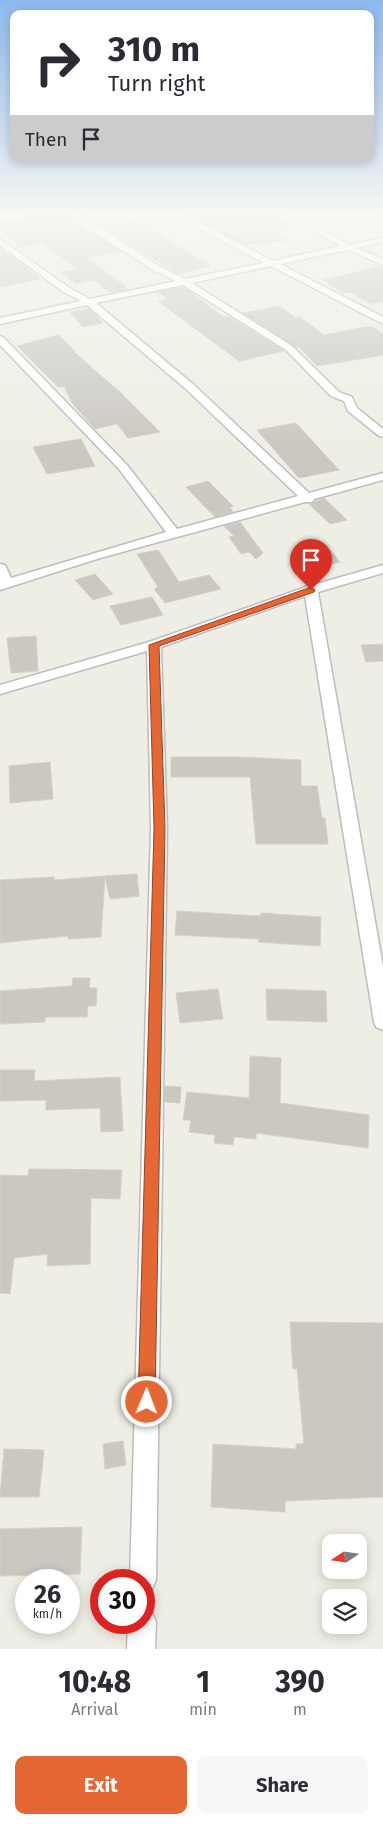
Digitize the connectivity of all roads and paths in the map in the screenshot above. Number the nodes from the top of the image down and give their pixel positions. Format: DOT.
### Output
graph roads {
  1 [pos="68,290"];
  2 [pos="146,290"];
  3 [pos="197,290"];
  4 [pos="324,290"];
  5 [pos="89,302"];
  6 [pos="0,321"];
  7 [pos="383,321"];
  8 [pos="0,339"];
  9 [pos="383,434"];
  10 [pos="383,476"];
  11 [pos="308,499"];
  12 [pos="174,532"];
  13 [pos="0,568"];
  14 [pos="383,569"];
  15 [pos="3,585"];
  16 [pos="311,590"];
  17 [pos="154,645"];
  18 [pos="0,690"];
  19 [pos="383,1022"];
  20 [pos="143,1569"];
  21 [pos="142,1634"];
  22 [pos="141,1649"];
  1 -- 5 [label="street"];
  2 -- 5 [label="street"];
  3 -- 9 [label="street"];
  4 -- 7 [label="street"];
  5 -- 6 [label="street"];
  5 -- 11 [label="street"];
  8 -- 12 [label="street"];
  10 -- 11 [label="street"];
  11 -- 12 [label="street"];
  12 -- 15 [label="street"];
  13 -- 15 [label="street"];
  14 -- 16 [label="street"];
  16 -- 17 [label="street"];
  16 -- 19 [label="street"];
  17 -- 18 [label="street"];
  17 -- 20 [label="street"];
  21 -- 22 [label="street"];
}
